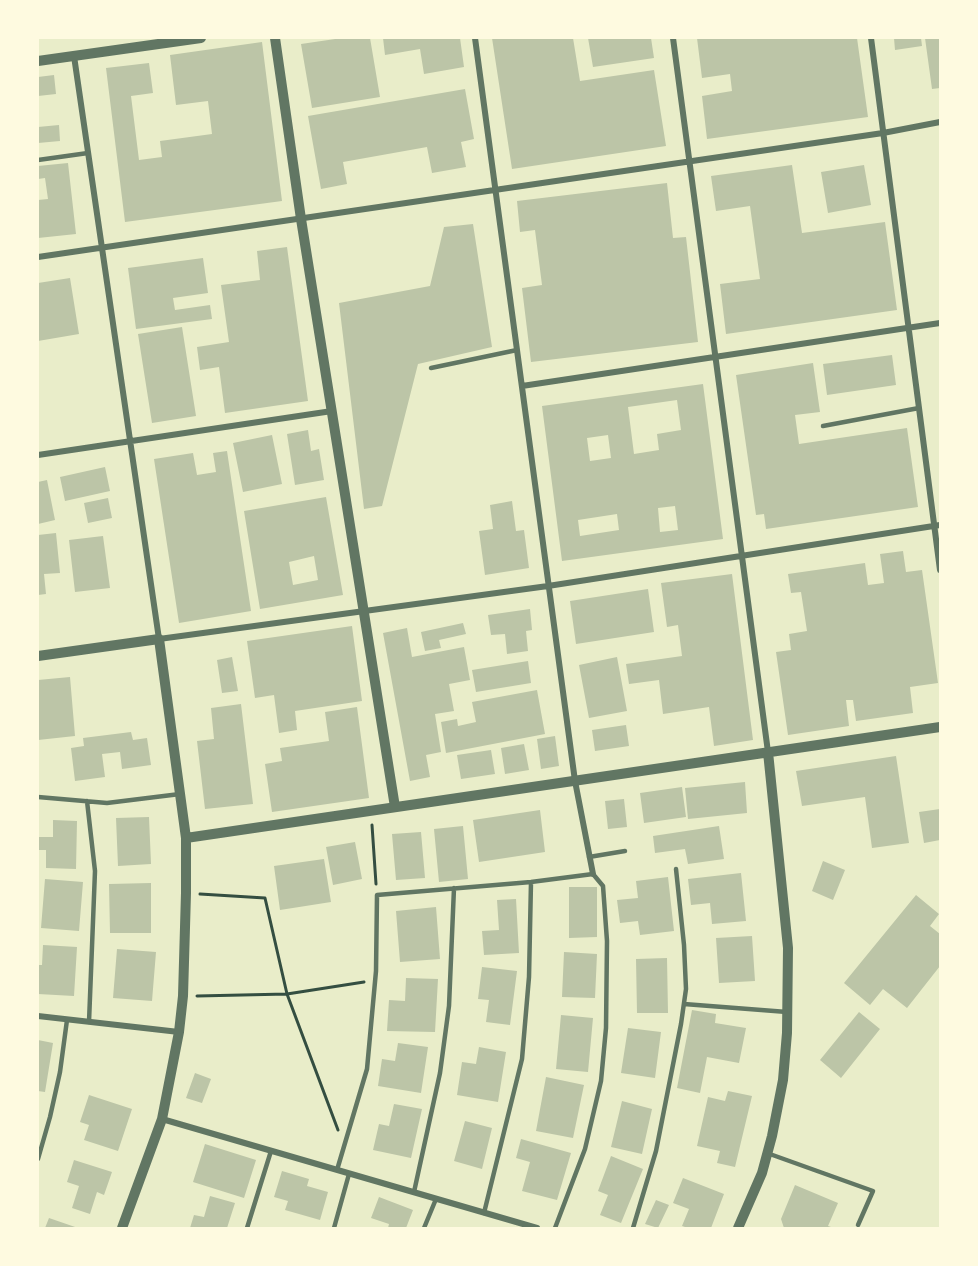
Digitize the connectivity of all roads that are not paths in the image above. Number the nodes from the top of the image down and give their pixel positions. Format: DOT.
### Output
graph roads {
  1 [pos="201,38"];
  2 [pos="275,38"];
  3 [pos="475,38"];
  4 [pos="673,38"];
  5 [pos="871,38"];
  6 [pos="74,56"];
  7 [pos="38,61"];
  8 [pos="940,122"];
  9 [pos="883,133"];
  10 [pos="88,153"];
  11 [pos="38,160"];
  12 [pos="689,162"];
  13 [pos="495,190"];
  14 [pos="301,219"];
  15 [pos="101,248"];
  16 [pos="38,257"];
  17 [pos="940,324"];
  18 [pos="909,329"];
  19 [pos="517,350"];
  20 [pos="716,358"];
  21 [pos="431,368"];
  22 [pos="522,386"];
  23 [pos="920,408"];
  24 [pos="332,411"];
  25 [pos="823,426"];
  26 [pos="130,442"];
  27 [pos="38,455"];
  28 [pos="938,526"];
  29 [pos="742,556"];
  30 [pos="940,570"];
  31 [pos="548,586"];
  32 [pos="364,611"];
  33 [pos="159,639"];
  34 [pos="38,656"];
  35 [pos="940,727"];
  36 [pos="768,752"];
  37 [pos="574,781"];
  38 [pos="180,794"];
  39 [pos="38,797"];
  40 [pos="87,801"];
  41 [pos="394,807"];
  42 [pos="186,838"];
  43 [pos="625,851"];
  44 [pos="589,857"];
  45 [pos="676,869"];
  46 [pos="592,874"];
  47 [pos="531,882"];
  48 [pos="453,888"];
  49 [pos="684,1004"];
  50 [pos="787,1012"];
  51 [pos="38,1016"];
  52 [pos="67,1020"];
  53 [pos="89,1022"];
  54 [pos="179,1032"];
  55 [pos="162,1119"];
  56 [pos="271,1151"];
  57 [pos="767,1154"];
  58 [pos="38,1159"];
  59 [pos="337,1170"];
  60 [pos="349,1174"];
  61 [pos="414,1192"];
  62 [pos="436,1199"];
  63 [pos="484,1213"];
  64 [pos="744,1217"];
  65 [pos="858,1225"];
  66 [pos="519,1226"];
  67 [pos="123,1228"];
  68 [pos="247,1228"];
  69 [pos="334,1228"];
  70 [pos="424,1228"];
  71 [pos="537,1228"];
  72 [pos="555,1228"];
  73 [pos="633,1228"];
  74 [pos="738,1228"];
  75 [pos="745,1228"];
  1 -- 6 [label="street"];
  2 -- 14 [label="street"];
  3 -- 13 [label="street"];
  4 -- 12 [label="street"];
  5 -- 9 [label="street"];
  6 -- 7 [label="street"];
  6 -- 10 [label="street"];
  8 -- 9 [label="street"];
  9 -- 12 [label="street"];
  9 -- 18 [label="street"];
  10 -- 11 [label="lane"];
  10 -- 15 [label="street"];
  12 -- 13 [label="street"];
  12 -- 20 [label="street"];
  13 -- 14 [label="street"];
  13 -- 19 [label="street"];
  14 -- 15 [label="street"];
  14 -- 24 [label="street"];
  15 -- 16 [label="street"];
  15 -- 26 [label="street"];
  17 -- 18 [label="street"];
  18 -- 20 [label="street"];
  18 -- 23 [label="street"];
  19 -- 21 [label="lane"];
  19 -- 22 [label="street"];
  20 -- 22 [label="street"];
  20 -- 29 [label="street"];
  22 -- 31 [label="street"];
  23 -- 25 [label="lane"];
  23 -- 28 [label="street"];
  24 -- 26 [label="street"];
  24 -- 32 [label="street"];
  26 -- 27 [label="street"];
  26 -- 33 [label="street"];
  28 -- 29 [label="street"];
  28 -- 30 [label="street"];
  29 -- 31 [label="street"];
  29 -- 36 [label="street"];
  31 -- 32 [label="street"];
  31 -- 37 [label="street"];
  32 -- 33 [label="street"];
  32 -- 41 [label="street"];
  33 -- 34 [label="street"];
  33 -- 38 [label="street"];
  35 -- 36 [label="street"];
  36 -- 37 [label="street"];
  36 -- 50 [label="street"];
  37 -- 41 [label="street"];
  37 -- 44 [label="street"];
  38 -- 40 [label="lane"];
  38 -- 42 [label="street"];
  39 -- 40 [label="lane"];
  40 -- 53 [label="lane"];
  41 -- 42 [label="street"];
  42 -- 54 [label="street"];
  43 -- 44 [label="lane"];
  44 -- 46 [label="street"];
  45 -- 49 [label="lane"];
  46 -- 47 [label="lane"];
  46 -- 72 [label="lane"];
  47 -- 48 [label="lane"];
  47 -- 63 [label="lane"];
  48 -- 59 [label="lane"];
  48 -- 61 [label="lane"];
  49 -- 50 [label="lane"];
  49 -- 73 [label="lane"];
  50 -- 57 [label="street"];
  51 -- 52 [label="street"];
  52 -- 53 [label="street"];
  52 -- 58 [label="lane"];
  53 -- 54 [label="street"];
  54 -- 55 [label="street"];
  55 -- 56 [label="street"];
  55 -- 67 [label="street"];
  56 -- 59 [label="street"];
  56 -- 68 [label="lane"];
  57 -- 64 [label="street"];
  57 -- 65 [label="lane"];
  59 -- 60 [label="street"];
  60 -- 61 [label="street"];
  60 -- 69 [label="lane"];
  61 -- 62 [label="street"];
  62 -- 63 [label="street"];
  62 -- 70 [label="lane"];
  63 -- 66 [label="street"];
  64 -- 74 [label="street"];
  64 -- 75 [label="street"];
  66 -- 71 [label="street"];
}
